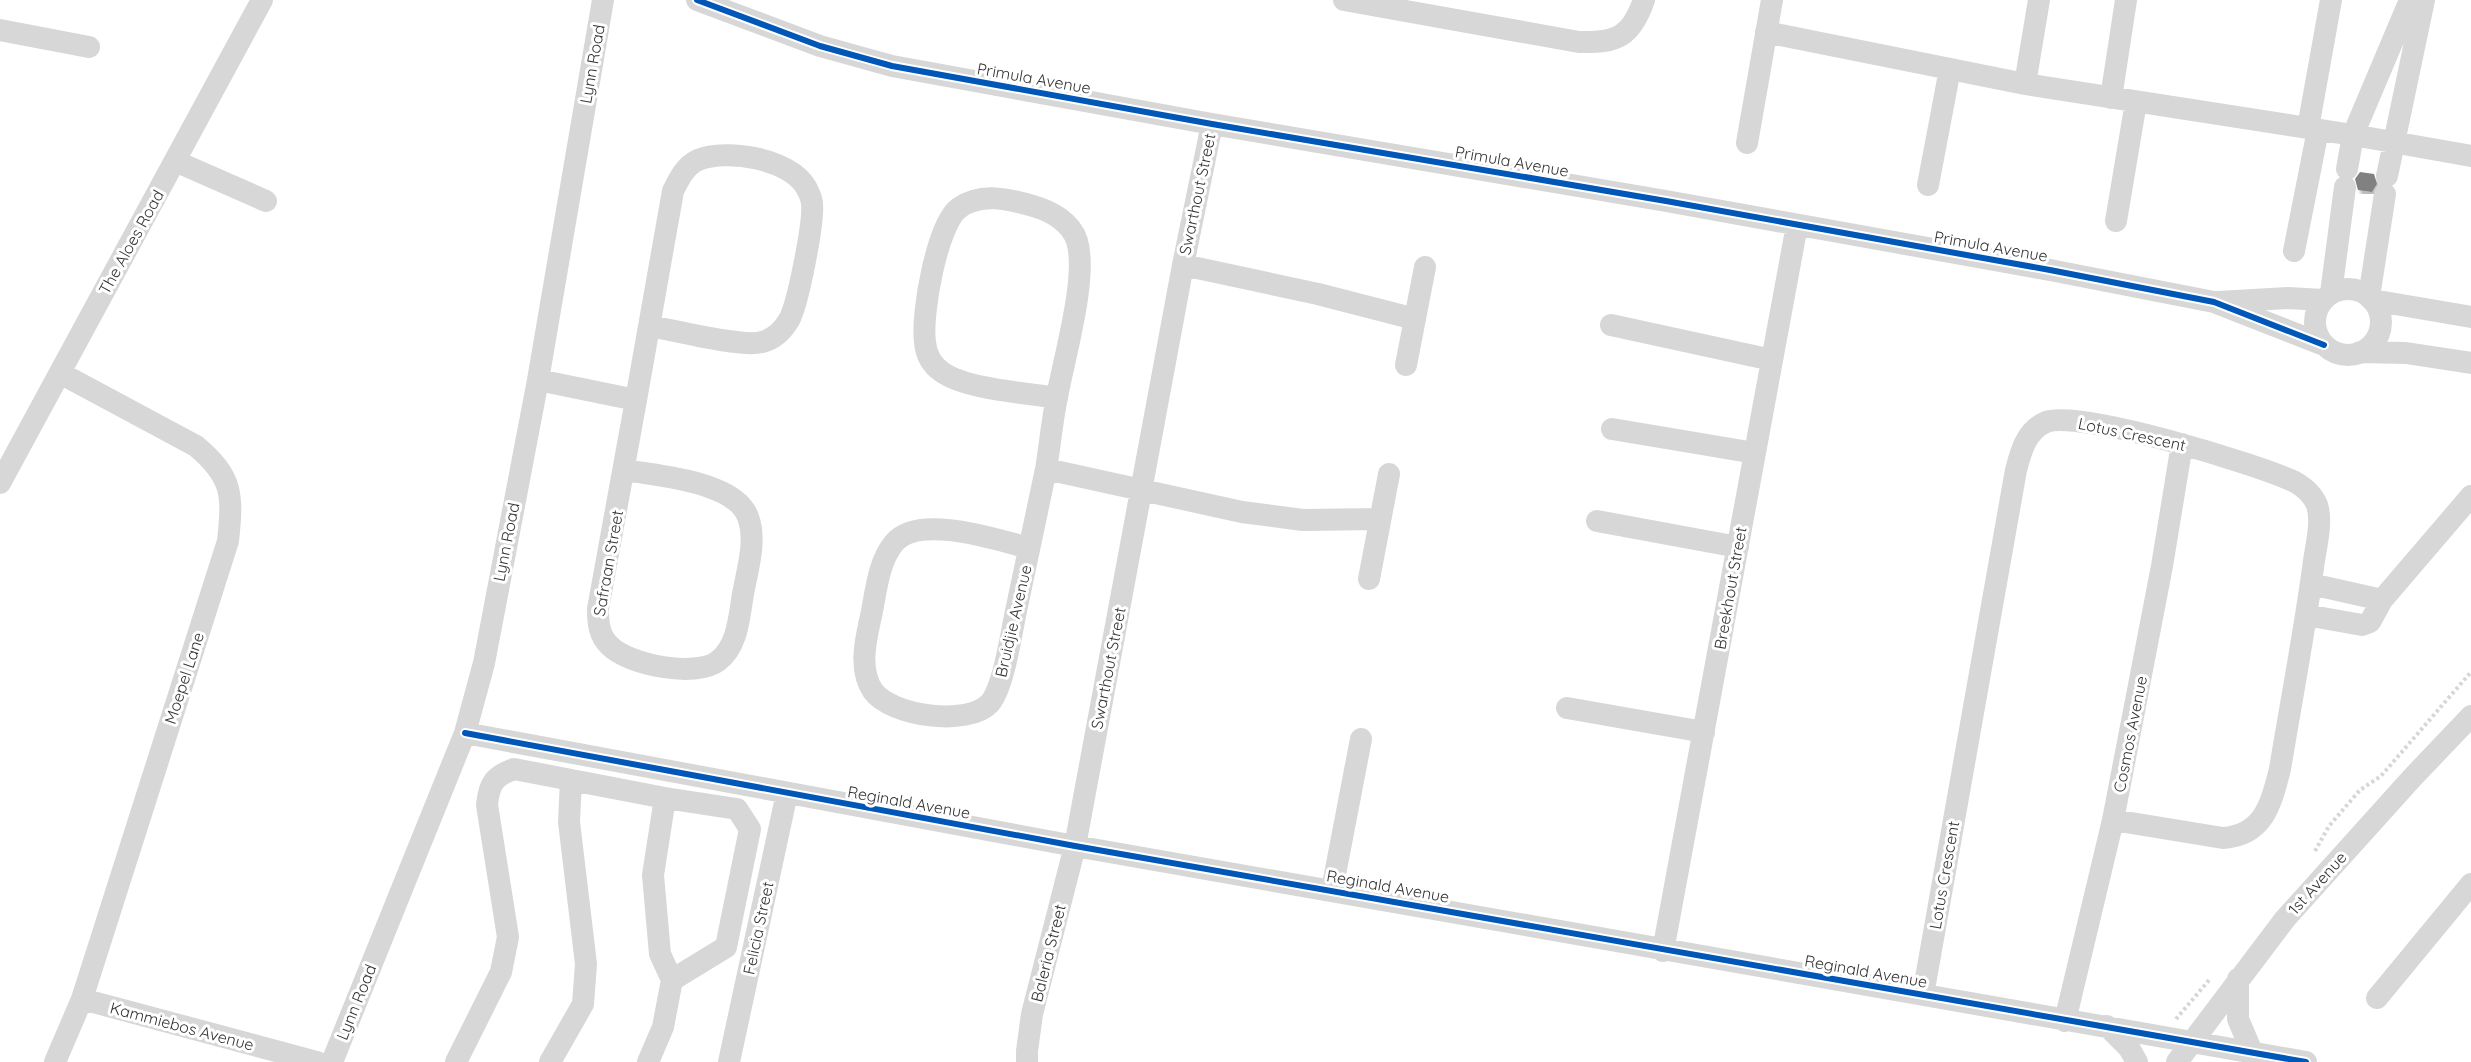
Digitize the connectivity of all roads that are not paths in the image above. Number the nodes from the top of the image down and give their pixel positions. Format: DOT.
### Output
graph roads {
  1 [pos="262,0"];
  2 [pos="603,0"];
  3 [pos="697,0"];
  4 [pos="1344,0"];
  5 [pos="1644,0"];
  6 [pos="1772,0"];
  7 [pos="2039,0"];
  8 [pos="2126,0"];
  9 [pos="2331,0"];
  10 [pos="2410,0"];
  11 [pos="2424,0"];
  12 [pos="0,30"];
  13 [pos="1766,32"];
  14 [pos="89,46"];
  15 [pos="1950,69"];
  16 [pos="2025,84"];
  17 [pos="2110,98"];
  18 [pos="2136,102"];
  19 [pos="1212,124"];
  20 [pos="2313,129"];
  21 [pos="2353,135"];
  22 [pos="2394,142"];
  23 [pos="1747,143"];
  24 [pos="2471,156"];
  25 [pos="175,161"];
  26 [pos="1928,185"];
  27 [pos="266,201"];
  28 [pos="2116,221"];
  29 [pos="1797,225"];
  30 [pos="2294,251"];
  31 [pos="1183,265"];
  32 [pos="1425,267"];
  33 [pos="2327,297"];
  34 [pos="2370,298"];
  35 [pos="2214,302"];
  36 [pos="2471,317"];
  37 [pos="1414,319"];
  38 [pos="1611,325"];
  39 [pos="650,326"];
  40 [pos="2325,345"];
  41 [pos="2360,352"];
  42 [pos="1772,360"];
  43 [pos="2471,363"];
  44 [pos="1406,365"];
  45 [pos="60,373"];
  46 [pos="538,380"];
  47 [pos="1057,398"];
  48 [pos="636,400"];
  49 [pos="1612,429"];
  50 [pos="2182,444"];
  51 [pos="1755,453"];
  52 [pos="1046,469"];
  53 [pos="625,470"];
  54 [pos="1389,474"];
  55 [pos="0,483"];
  56 [pos="1141,491"];
  57 [pos="2471,496"];
  58 [pos="1379,519"];
  59 [pos="1597,521"];
  60 [pos="1738,547"];
  61 [pos="1029,548"];
  62 [pos="1368,579"];
  63 [pos="2311,584"];
  64 [pos="2382,600"];
  65 [pos="2307,615"];
  66 [pos="1567,708"];
  67 [pos="2471,716"];
  68 [pos="1704,732"];
  69 [pos="465,733"];
  70 [pos="1361,739"];
  71 [pos="571,780"];
  72 [pos="787,793"];
  73 [pos="665,798"];
  74 [pos="2113,820"];
  75 [pos="1076,846"];
  76 [pos="2471,884"];
  77 [pos="1332,890"];
  78 [pos="1663,951"];
  79 [pos="2238,979"];
  80 [pos="672,980"];
  81 [pos="1923,994"];
  82 [pos="2377,998"];
  83 [pos="82,999"];
  84 [pos="2065,1021"];
  85 [pos="2107,1026"];
  86 [pos="2193,1041"];
  87 [pos="2253,1052"];
  88 [pos="55,1062"];
  89 [pos="317,1062"];
  90 [pos="332,1062"];
  91 [pos="456,1062"];
  92 [pos="550,1062"];
  93 [pos="648,1062"];
  94 [pos="729,1062"];
  95 [pos="1027,1062"];
  96 [pos="2137,1062"];
  97 [pos="2177,1062"];
  98 [pos="2306,1062"];
  1 -- 25 [label="street, The Aloes Road"];
  2 -- 46 [label="street, Lynn Road"];
  3 -- 19 [label="street, Primula Avenue"];
  4 -- 5 [label="street"];
  6 -- 13 [label="street"];
  7 -- 16 [label="street"];
  8 -- 17 [label="street"];
  9 -- 20 [label="street"];
  10 -- 21 [label="street"];
  11 -- 22 [label="street"];
  12 -- 14 [label="street"];
  13 -- 15 [label="street"];
  13 -- 23 [label="street"];
  15 -- 16 [label="street"];
  15 -- 26 [label="street"];
  16 -- 17 [label="street"];
  17 -- 18 [label="street"];
  18 -- 20 [label="street"];
  18 -- 28 [label="street"];
  19 -- 29 [label="street, Primula Avenue"];
  19 -- 31 [label="street, Swarthout Street"];
  20 -- 21 [label="street"];
  20 -- 30 [label="street"];
  21 -- 22 [label="street"];
  21 -- 33 [label="street"];
  22 -- 24 [label="street"];
  22 -- 34 [label="street"];
  25 -- 27 [label="street"];
  25 -- 45 [label="street, The Aloes Road"];
  29 -- 35 [label="street, Primula Avenue"];
  29 -- 42 [label="street, Breekhout Street"];
  31 -- 37 [label="street, Swarthout Street"];
  31 -- 56 [label="street, Swarthout Street"];
  32 -- 37 [label="street"];
  33 -- 34 [label="street"];
  33 -- 35 [label="street, Primula Avenue"];
  33 -- 40 [label="street"];
  34 -- 36 [label="street"];
  34 -- 41 [label="street"];
  35 -- 40 [label="street, Primula Avenue"];
  37 -- 44 [label="street"];
  38 -- 42 [label="street"];
  39 -- 39 [label="street, Safraan Street"];
  39 -- 48 [label="street, Safraan Street"];
  40 -- 41 [label="street"];
  41 -- 43 [label="street"];
  42 -- 51 [label="street, Breekhout Street"];
  45 -- 55 [label="street, The Aloes Road"];
  45 -- 83 [label="street, Moepel Lane"];
  46 -- 48 [label="street"];
  46 -- 69 [label="street, Lynn Road"];
  47 -- 47 [label="street, Bruidjie Avenue"];
  47 -- 52 [label="street, Bruidjie Avenue"];
  48 -- 53 [label="street, Safraan Street"];
  49 -- 51 [label="street"];
  50 -- 63 [label="street, Lotus Crescent"];
  50 -- 74 [label="street, Cosmos Avenue"];
  50 -- 81 [label="street, Lotus Crescent"];
  51 -- 60 [label="street, Breekhout Street"];
  52 -- 56 [label="street"];
  52 -- 61 [label="street, Bruidjie Avenue"];
  53 -- 53 [label="street, Safraan Street"];
  54 -- 58 [label="street"];
  56 -- 58 [label="street"];
  56 -- 75 [label="street, Swarthout Street"];
  57 -- 64 [label="street"];
  58 -- 62 [label="street"];
  59 -- 60 [label="street"];
  60 -- 68 [label="street, Breekhout Street"];
  61 -- 61 [label="street, Bruidjie Avenue"];
  63 -- 64 [label="street"];
  63 -- 65 [label="street, Lotus Crescent"];
  64 -- 65 [label="street"];
  65 -- 74 [label="street, Lotus Crescent"];
  66 -- 68 [label="street"];
  67 -- 79 [label="street, 1st Avenue"];
  68 -- 78 [label="street, Breekhout Street"];
  69 -- 72 [label="street, Reginald Avenue"];
  69 -- 90 [label="street, Lynn Road"];
  70 -- 77 [label="street"];
  71 -- 73 [label="street"];
  71 -- 91 [label="street"];
  71 -- 92 [label="street"];
  72 -- 75 [label="street, Reginald Avenue"];
  72 -- 94 [label="street, Felicia Street"];
  73 -- 80 [label="street"];
  73 -- 80 [label="street"];
  74 -- 84 [label="street, Cosmos Avenue"];
  75 -- 77 [label="street, Reginald Avenue"];
  75 -- 95 [label="street, Baleria Street"];
  76 -- 82 [label="street"];
  77 -- 78 [label="street, Reginald Avenue"];
  78 -- 81 [label="street, Reginald Avenue"];
  79 -- 86 [label="street, 1st Avenue"];
  79 -- 87 [label="street"];
  80 -- 93 [label="street"];
  81 -- 84 [label="street, Reginald Avenue"];
  83 -- 88 [label="street, Moepel Lane"];
  83 -- 89 [label="street, Kammiebos Avenue"];
  84 -- 85 [label="street, Reginald Avenue"];
  85 -- 86 [label="street, Reginald Avenue"];
  85 -- 96 [label="street"];
  86 -- 87 [label="street, Reginald Avenue"];
  86 -- 97 [label="street, 1st Avenue"];
  87 -- 98 [label="street, Reginald Avenue"];
}
